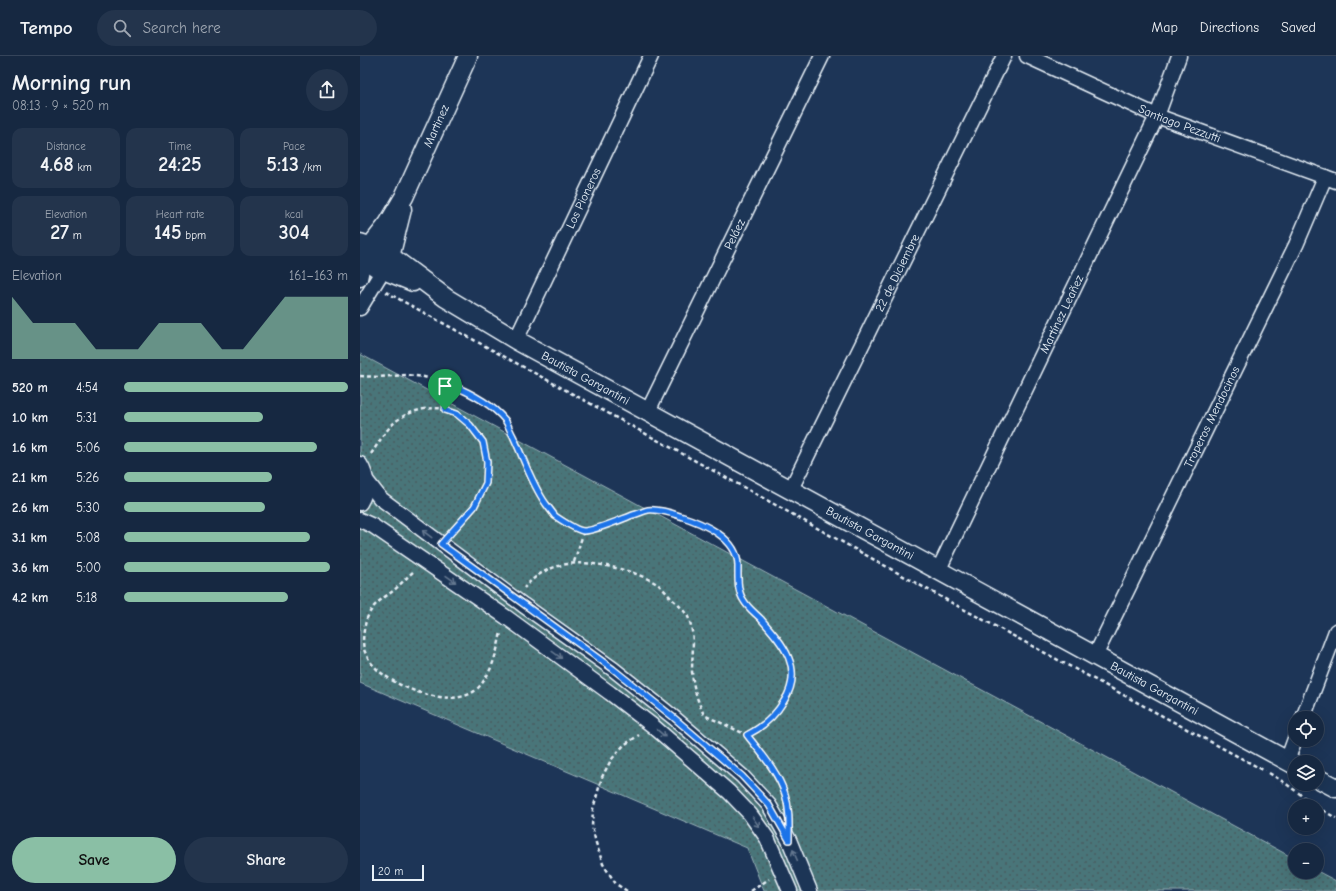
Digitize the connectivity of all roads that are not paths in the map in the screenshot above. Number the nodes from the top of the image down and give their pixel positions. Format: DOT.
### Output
graph roads {
  1 [pos="468,56"];
  2 [pos="651,56"];
  3 [pos="822,56"];
  4 [pos="1004,56"];
  5 [pos="1027,56"];
  6 [pos="1180,56"];
  7 [pos="1157,116"];
  8 [pos="1331,179"];
  9 [pos="404,197"];
  10 [pos="364,251"];
  11 [pos="387,263"];
  12 [pos="360,279"];
  13 [pos="360,308"];
  14 [pos="516,340"];
  15 [pos="647,413"];
  16 [pos="360,465"];
  17 [pos="366,480"];
  18 [pos="791,489"];
  19 [pos="360,503"];
  20 [pos="360,520"];
  21 [pos="938,570"];
  22 [pos="1336,631"];
  23 [pos="1095,656"];
  24 [pos="1306,711"];
  25 [pos="1288,761"];
  26 [pos="1324,782"];
  27 [pos="1336,788"];
  28 [pos="790,891"];
  29 [pos="810,891"];
  1 -- 9 [label="street, Martinez"];
  2 -- 14 [label="street, Los Pioneros"];
  3 -- 15 [label="street, Peláez"];
  4 -- 18 [label="street, 22 de Diciembre"];
  5 -- 7 [label="street, Santiago Pezzutti"];
  6 -- 7 [label="street, Martínez Leañez"];
  7 -- 8 [label="street, Santiago Pezzutti"];
  7 -- 21 [label="street, Martínez Leañez"];
  8 -- 23 [label="street, Troperos Mendocinos"];
  9 -- 10 [label="street, Martinez"];
  9 -- 11 [label="street, Martinez"];
  10 -- 11 [label="street, Bautista Gargantini"];
  10 -- 12 [label="street, Martinez"];
  11 -- 13 [label="street, Martinez"];
  11 -- 14 [label="street, Bautista Gargantini"];
  14 -- 15 [label="street, Bautista Gargantini"];
  15 -- 18 [label="street, Bautista Gargantini"];
  16 -- 17 [label="street"];
  17 -- 19 [label="street"];
  29 -- 17 [label="street, one-way"];
  18 -- 21 [label="street, Bautista Gargantini"];
  20 -- 28 [label="street, one-way"];
  21 -- 23 [label="street, Bautista Gargantini"];
  22 -- 24 [label="street"];
  23 -- 25 [label="street, Bautista Gargantini"];
  26 -- 27 [label="street"];
}
